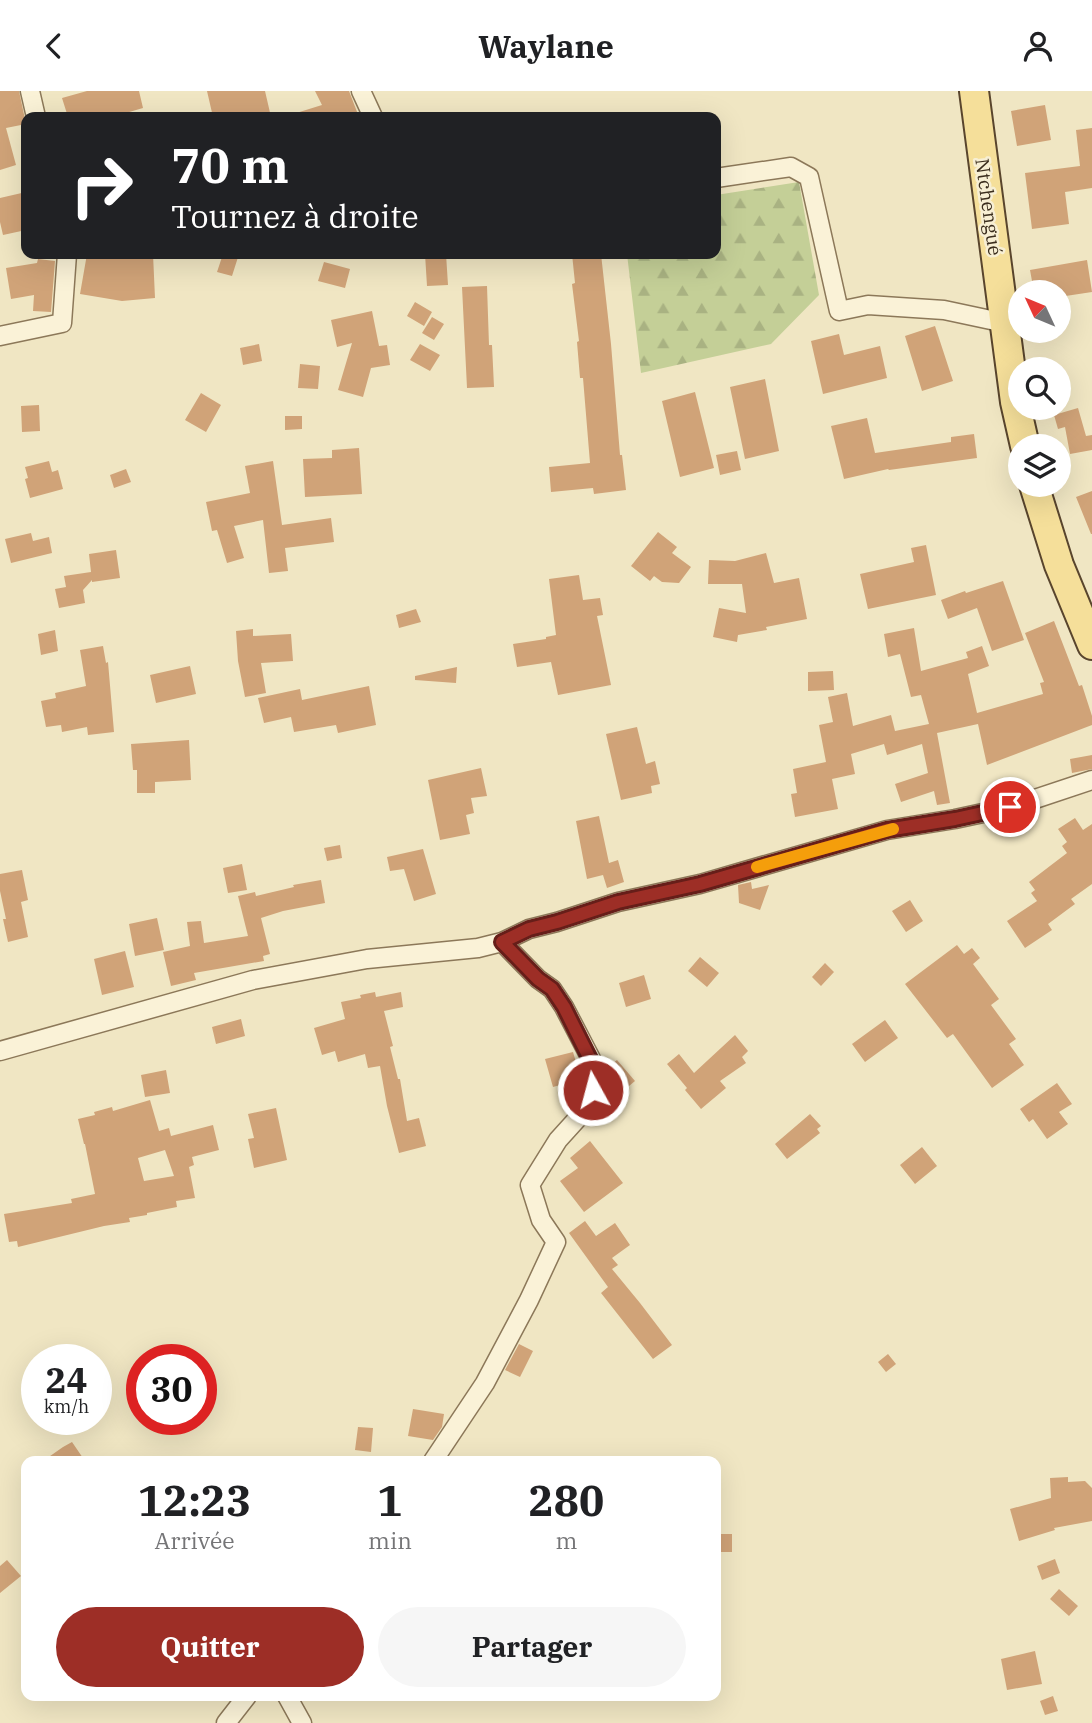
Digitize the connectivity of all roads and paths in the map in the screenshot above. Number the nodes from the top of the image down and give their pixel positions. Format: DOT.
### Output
graph roads {
  1 [pos="30,91"];
  2 [pos="361,91"];
  3 [pos="974,91"];
  4 [pos="35,112"];
  5 [pos="371,112"];
  6 [pos="721,177"];
  7 [pos="67,259"];
  8 [pos="1005,323"];
  9 [pos="0,336"];
  10 [pos="1023,434"];
  11 [pos="1038,497"];
  12 [pos="1092,645"];
  13 [pos="1092,781"];
  14 [pos="502,942"];
  15 [pos="0,1051"];
  16 [pos="436,1456"];
  17 [pos="243,1701"];
  18 [pos="290,1701"];
  19 [pos="226,1723"];
  20 [pos="302,1723"];
  1 -- 4 [label="street"];
  2 -- 5 [label="street"];
  3 -- 8 [label="main road, Ntchengué"];
  6 -- 8 [label="street"];
  7 -- 9 [label="street"];
  8 -- 10 [label="main road, Ntchengué"];
  11 -- 12 [label="main road"];
  13 -- 14 [label="street"];
  14 -- 15 [label="street"];
  14 -- 16 [label="street"];
  17 -- 19 [label="street"];
  18 -- 20 [label="street"];
}
